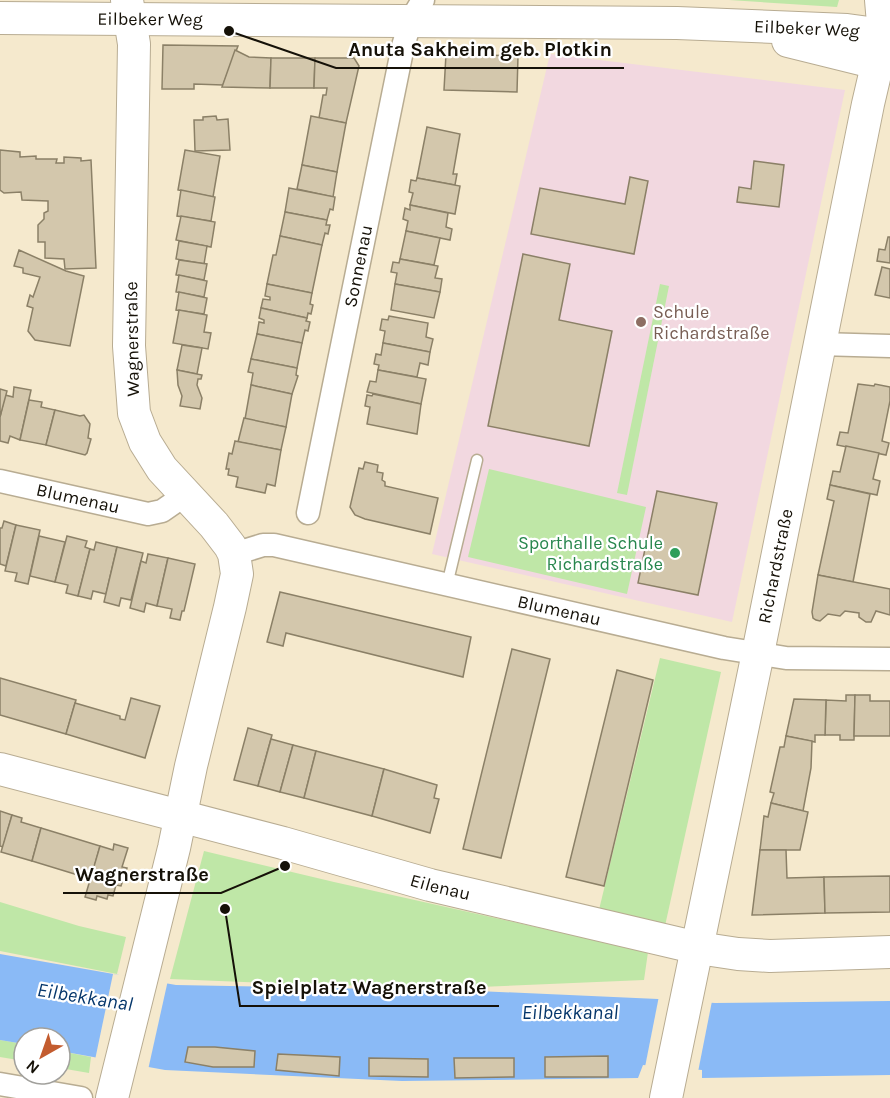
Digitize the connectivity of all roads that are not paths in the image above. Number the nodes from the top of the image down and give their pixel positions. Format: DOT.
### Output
graph roads {
  1 [pos="881,0"];
  2 [pos="129,9"];
  3 [pos="417,10"];
  4 [pos="0,18"];
  5 [pos="884,42"];
  6 [pos="819,344"];
  7 [pos="890,346"];
  8 [pos="477,460"];
  9 [pos="0,481"];
  10 [pos="185,495"];
  11 [pos="308,513"];
  12 [pos="234,554"];
  13 [pos="447,585"];
  14 [pos="758,653"];
  15 [pos="890,659"];
  16 [pos="0,769"];
  17 [pos="180,816"];
  18 [pos="698,948"];
  19 [pos="890,952"];
  20 [pos="0,1084"];
  21 [pos="669,1084"];
  22 [pos="116,1085"];
  23 [pos="81,1098"];
  1 -- 5 [label="street, Richardstraße"];
  2 -- 3 [label="street, Eilbeker Weg"];
  2 -- 4 [label="street, Eilbeker Weg"];
  2 -- 10 [label="street, Wagnerstraße"];
  3 -- 5 [label="street, Eilbeker Weg"];
  3 -- 11 [label="street, Sonnenau"];
  5 -- 6 [label="street, Richardstraße"];
  6 -- 7 [label="street"];
  6 -- 14 [label="street, Richardstraße"];
  8 -- 13 [label="lane"];
  9 -- 10 [label="street, Blumenau"];
  10 -- 12 [label="street, Wagnerstraße"];
  12 -- 13 [label="street, Blumenau"];
  12 -- 17 [label="street"];
  13 -- 14 [label="street, Blumenau"];
  14 -- 15 [label="street, Blumenau"];
  14 -- 18 [label="street, Richardstraße"];
  16 -- 17 [label="street, Eilenau"];
  17 -- 18 [label="street, Eilenau"];
  17 -- 22 [label="street"];
  18 -- 19 [label="street, Eilenau"];
  18 -- 21 [label="street, Richardstraße"];
  20 -- 23 [label="street"];
}
